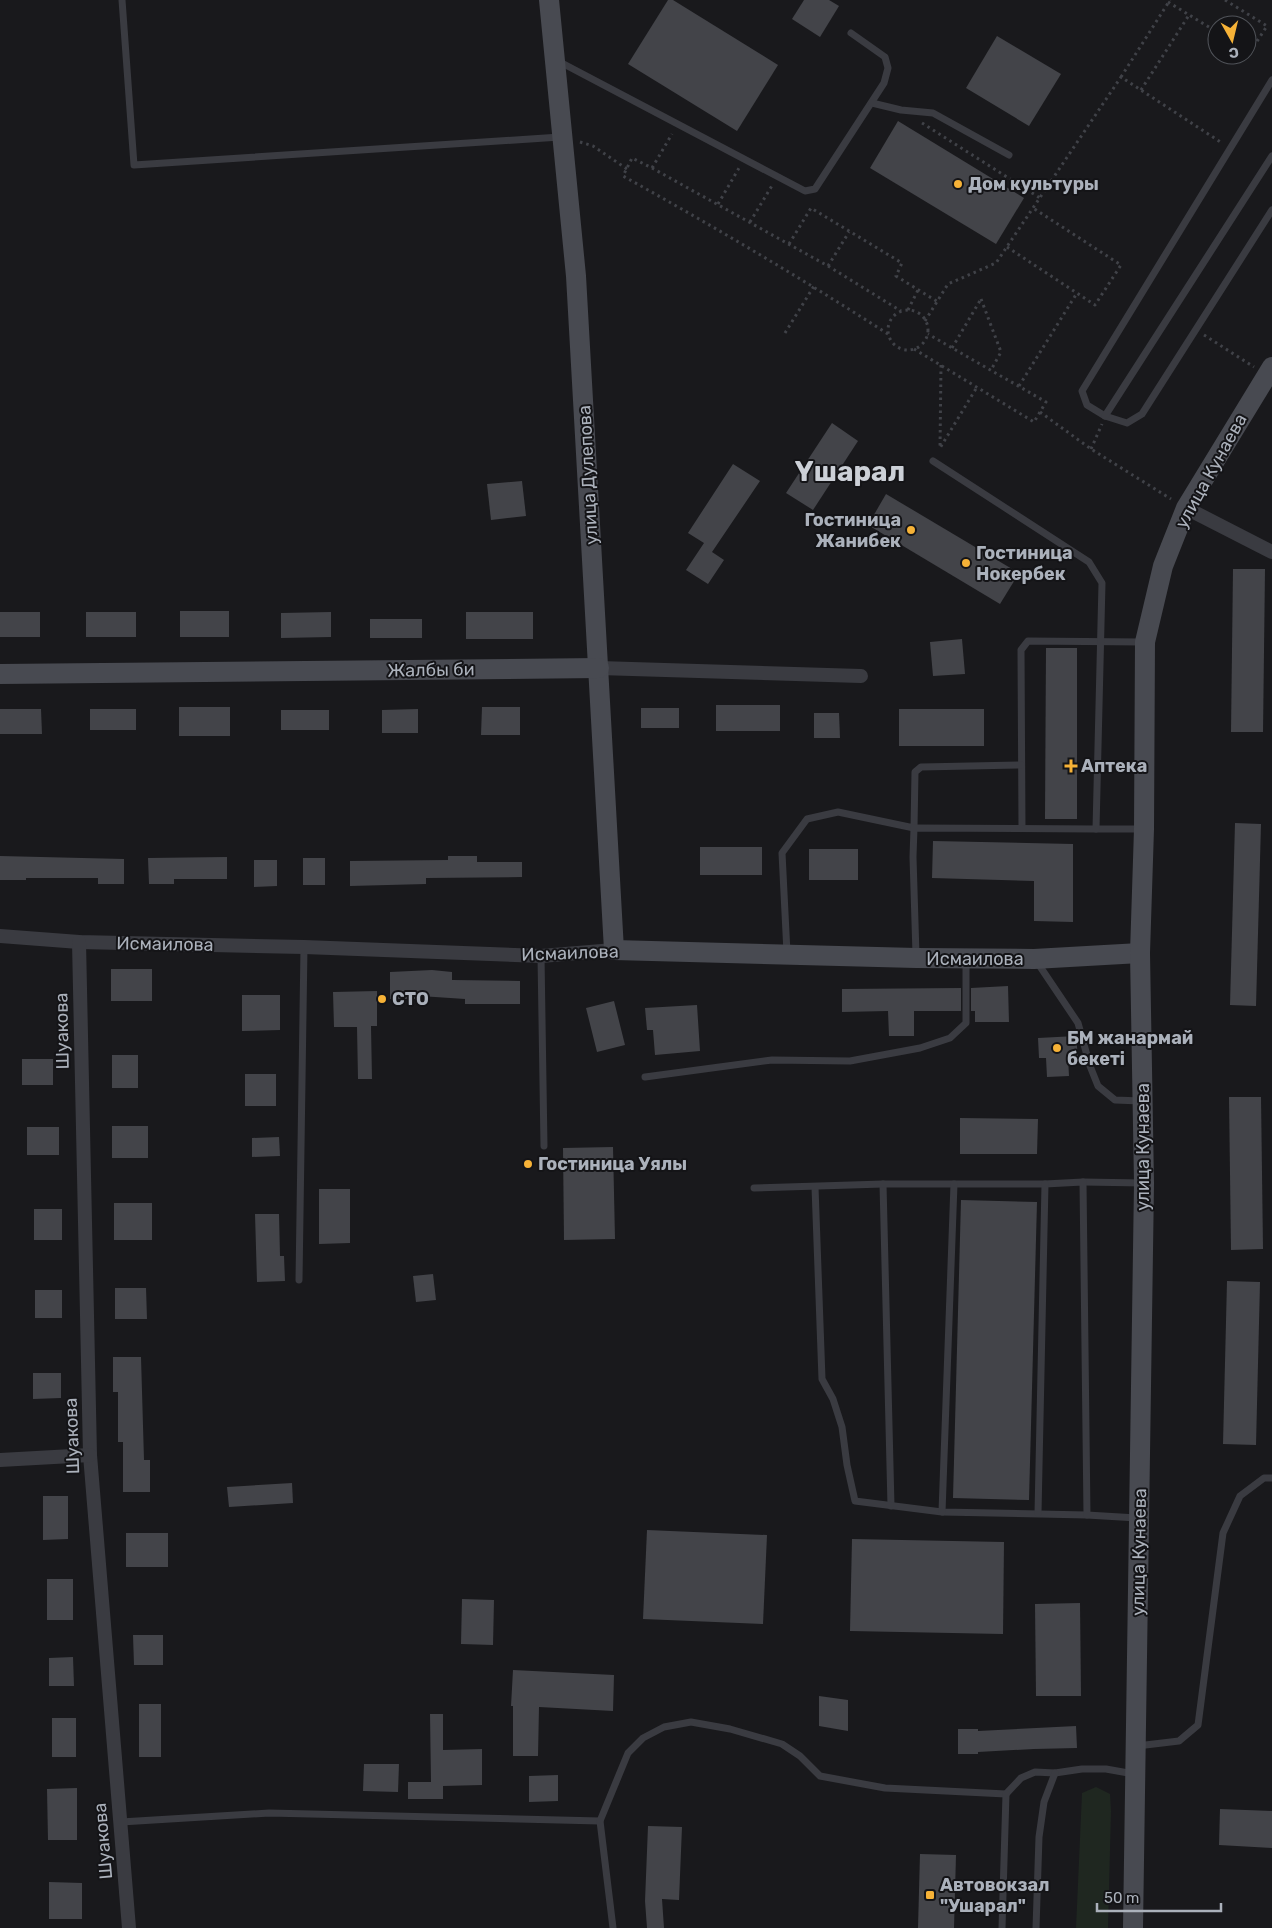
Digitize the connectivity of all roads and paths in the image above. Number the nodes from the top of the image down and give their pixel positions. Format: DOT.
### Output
graph roads {
  1 [pos="122,0"];
  2 [pos="550,0"];
  3 [pos="1225,0"];
  4 [pos="1169,1"];
  5 [pos="1189,15"];
  6 [pos="1249,15"];
  7 [pos="1257,20"];
  8 [pos="1207,26"];
  9 [pos="851,33"];
  10 [pos="1257,41"];
  11 [pos="555,60"];
  12 [pos="1121,77"];
  13 [pos="1272,80"];
  14 [pos="1141,90"];
  15 [pos="872,103"];
  16 [pos="901,110"];
  17 [pos="678,125"];
  18 [pos="563,137"];
  19 [pos="1231,149"];
  20 [pos="1009,155"];
  21 [pos="1272,156"];
  22 [pos="744,160"];
  23 [pos="652,168"];
  24 [pos="627,169"];
  25 [pos="777,177"];
  26 [pos="1040,198"];
  27 [pos="718,204"];
  28 [pos="1033,208"];
  29 [pos="1272,210"];
  30 [pos="750,222"];
  31 [pos="850,232"];
  32 [pos="789,244"];
  33 [pos="1007,247"];
  34 [pos="828,266"];
  35 [pos="814,286"];
  36 [pos="918,290"];
  37 [pos="1076,293"];
  38 [pos="938,302"];
  39 [pos="908,310"];
  40 [pos="901,311"];
  41 [pos="925,320"];
  42 [pos="1196,330"];
  43 [pos="784,333"];
  44 [pos="888,334"];
  45 [pos="928,334"];
  46 [pos="952,348"];
  47 [pos="914,349"];
  48 [pos="941,365"];
  49 [pos="991,370"];
  50 [pos="1270,371"];
  51 [pos="1019,386"];
  52 [pos="977,387"];
  53 [pos="1040,412"];
  54 [pos="1105,416"];
  55 [pos="1092,449"];
  56 [pos="933,460"];
  57 [pos="1186,508"];
  58 [pos="1272,552"];
  59 [pos="1100,642"];
  60 [pos="1145,642"];
  61 [pos="599,668"];
  62 [pos="0,674"];
  63 [pos="861,676"];
  64 [pos="1021,765"];
  65 [pos="914,828"];
  66 [pos="1022,828"];
  67 [pos="1096,829"];
  68 [pos="1144,829"];
  69 [pos="0,936"];
  70 [pos="79,942"];
  71 [pos="304,947"];
  72 [pos="614,950"];
  73 [pos="1140,953"];
  74 [pos="788,955"];
  75 [pos="541,956"];
  76 [pos="916,958"];
  77 [pos="966,958"];
  78 [pos="1034,959"];
  79 [pos="645,1077"];
  80 [pos="1143,1101"];
  81 [pos="544,1146"];
  82 [pos="1082,1182"];
  83 [pos="1144,1183"];
  84 [pos="884,1184"];
  85 [pos="954,1184"];
  86 [pos="1045,1184"];
  87 [pos="815,1187"];
  88 [pos="754,1188"];
  89 [pos="300,1280"];
  90 [pos="90,1455"];
  91 [pos="0,1460"];
  92 [pos="1272,1478"];
  93 [pos="891,1506"];
  94 [pos="942,1512"];
  95 [pos="1038,1513"];
  96 [pos="1088,1515"];
  97 [pos="1140,1518"];
  98 [pos="1137,1746"];
  99 [pos="1055,1773"];
  100 [pos="1136,1775"];
  101 [pos="1006,1794"];
  102 [pos="600,1821"];
  103 [pos="120,1822"];
  104 [pos="130,1928"];
  105 [pos="613,1928"];
  106 [pos="1002,1928"];
  107 [pos="1036,1928"];
  108 [pos="1133,1928"];
  1 -- 18 [label="lane"];
  2 -- 11 [label="street, улица Дулепова"];
  3 -- 6 [label="path"];
  4 -- 5 [label="path"];
  4 -- 12 [label="path"];
  5 -- 8 [label="path"];
  5 -- 14 [label="path"];
  7 -- 10 [label="path"];
  9 -- 15 [label="lane"];
  11 -- 17 [label="lane"];
  11 -- 18 [label="street, улица Дулепова"];
  12 -- 14 [label="path"];
  12 -- 26 [label="path"];
  13 -- 19 [label="lane"];
  14 -- 19 [label="path"];
  15 -- 16 [label="lane"];
  15 -- 25 [label="lane"];
  16 -- 20 [label="lane"];
  16 -- 26 [label="path"];
  17 -- 22 [label="lane"];
  17 -- 23 [label="path"];
  18 -- 24 [label="path"];
  18 -- 61 [label="street, улица Дулепова"];
  19 -- 54 [label="lane"];
  21 -- 54 [label="lane"];
  22 -- 25 [label="lane"];
  22 -- 27 [label="path"];
  23 -- 24 [label="path"];
  23 -- 27 [label="path"];
  24 -- 35 [label="path"];
  25 -- 30 [label="path"];
  26 -- 28 [label="path"];
  27 -- 30 [label="path"];
  28 -- 33 [label="path"];
  28 -- 37 [label="path"];
  29 -- 42 [label="lane"];
  30 -- 32 [label="path"];
  31 -- 32 [label="path"];
  31 -- 34 [label="path"];
  31 -- 36 [label="path"];
  32 -- 34 [label="path"];
  33 -- 37 [label="path"];
  33 -- 38 [label="path"];
  34 -- 40 [label="path"];
  35 -- 43 [label="path"];
  35 -- 44 [label="path"];
  36 -- 38 [label="path"];
  36 -- 39 [label="path"];
  37 -- 51 [label="path"];
  38 -- 41 [label="path"];
  39 -- 40 [label="path"];
  39 -- 41 [label="path"];
  40 -- 44 [label="path"];
  41 -- 45 [label="path"];
  42 -- 50 [label="path"];
  42 -- 54 [label="lane"];
  44 -- 47 [label="path"];
  45 -- 46 [label="path"];
  45 -- 47 [label="path"];
  46 -- 49 [label="path"];
  46 -- 49 [label="path"];
  47 -- 48 [label="path"];
  48 -- 52 [label="path"];
  48 -- 52 [label="path"];
  49 -- 51 [label="path"];
  50 -- 57 [label="street, улица Кунаева"];
  51 -- 53 [label="path"];
  52 -- 53 [label="path"];
  53 -- 55 [label="path"];
  54 -- 55 [label="path"];
  55 -- 57 [label="path"];
  56 -- 59 [label="lane"];
  57 -- 58 [label="street"];
  57 -- 60 [label="street, улица Кунаева"];
  59 -- 60 [label="lane"];
  59 -- 64 [label="lane"];
  59 -- 67 [label="lane"];
  60 -- 68 [label="street, улица Кунаева"];
  61 -- 62 [label="street, Жалбы би"];
  61 -- 63 [label="street, Жалбы би"];
  61 -- 72 [label="street, улица Дулепова"];
  64 -- 65 [label="lane"];
  64 -- 66 [label="lane"];
  65 -- 66 [label="lane"];
  65 -- 74 [label="lane"];
  65 -- 76 [label="lane"];
  66 -- 67 [label="lane"];
  67 -- 68 [label="lane"];
  68 -- 73 [label="street, улица Кунаева"];
  69 -- 70 [label="street, Исмаилова"];
  70 -- 71 [label="street, Исмаилова"];
  70 -- 90 [label="street, Шуакова"];
  71 -- 75 [label="street, Исмаилова"];
  71 -- 89 [label="lane"];
  72 -- 74 [label="street, Исмаилова"];
  72 -- 75 [label="street, Исмаилова"];
  73 -- 78 [label="street, Исмаилова"];
  73 -- 80 [label="street, улица Кунаева"];
  74 -- 76 [label="street, Исмаилова"];
  75 -- 81 [label="lane"];
  76 -- 77 [label="street, Исмаилова"];
  77 -- 78 [label="street, Исмаилова"];
  77 -- 79 [label="lane"];
  78 -- 80 [label="lane"];
  80 -- 83 [label="street, улица Кунаева"];
  82 -- 83 [label="lane"];
  82 -- 86 [label="lane"];
  82 -- 96 [label="lane"];
  83 -- 97 [label="street, улица Кунаева"];
  84 -- 85 [label="lane"];
  84 -- 87 [label="lane"];
  84 -- 93 [label="lane"];
  85 -- 86 [label="lane"];
  85 -- 94 [label="lane"];
  86 -- 95 [label="lane"];
  87 -- 88 [label="lane"];
  87 -- 93 [label="lane"];
  90 -- 91 [label="street"];
  90 -- 103 [label="street, Шуакова"];
  92 -- 98 [label="lane"];
  93 -- 94 [label="lane"];
  94 -- 95 [label="lane"];
  95 -- 96 [label="lane"];
  96 -- 97 [label="lane"];
  97 -- 98 [label="street, улица Кунаева"];
  98 -- 100 [label="street, улица Кунаева"];
  99 -- 100 [label="lane"];
  99 -- 101 [label="lane"];
  99 -- 107 [label="lane"];
  100 -- 108 [label="street, улица Кунаева"];
  101 -- 102 [label="lane"];
  101 -- 106 [label="lane"];
  102 -- 103 [label="lane"];
  102 -- 105 [label="lane"];
  103 -- 104 [label="street, Шуакова"];
}
